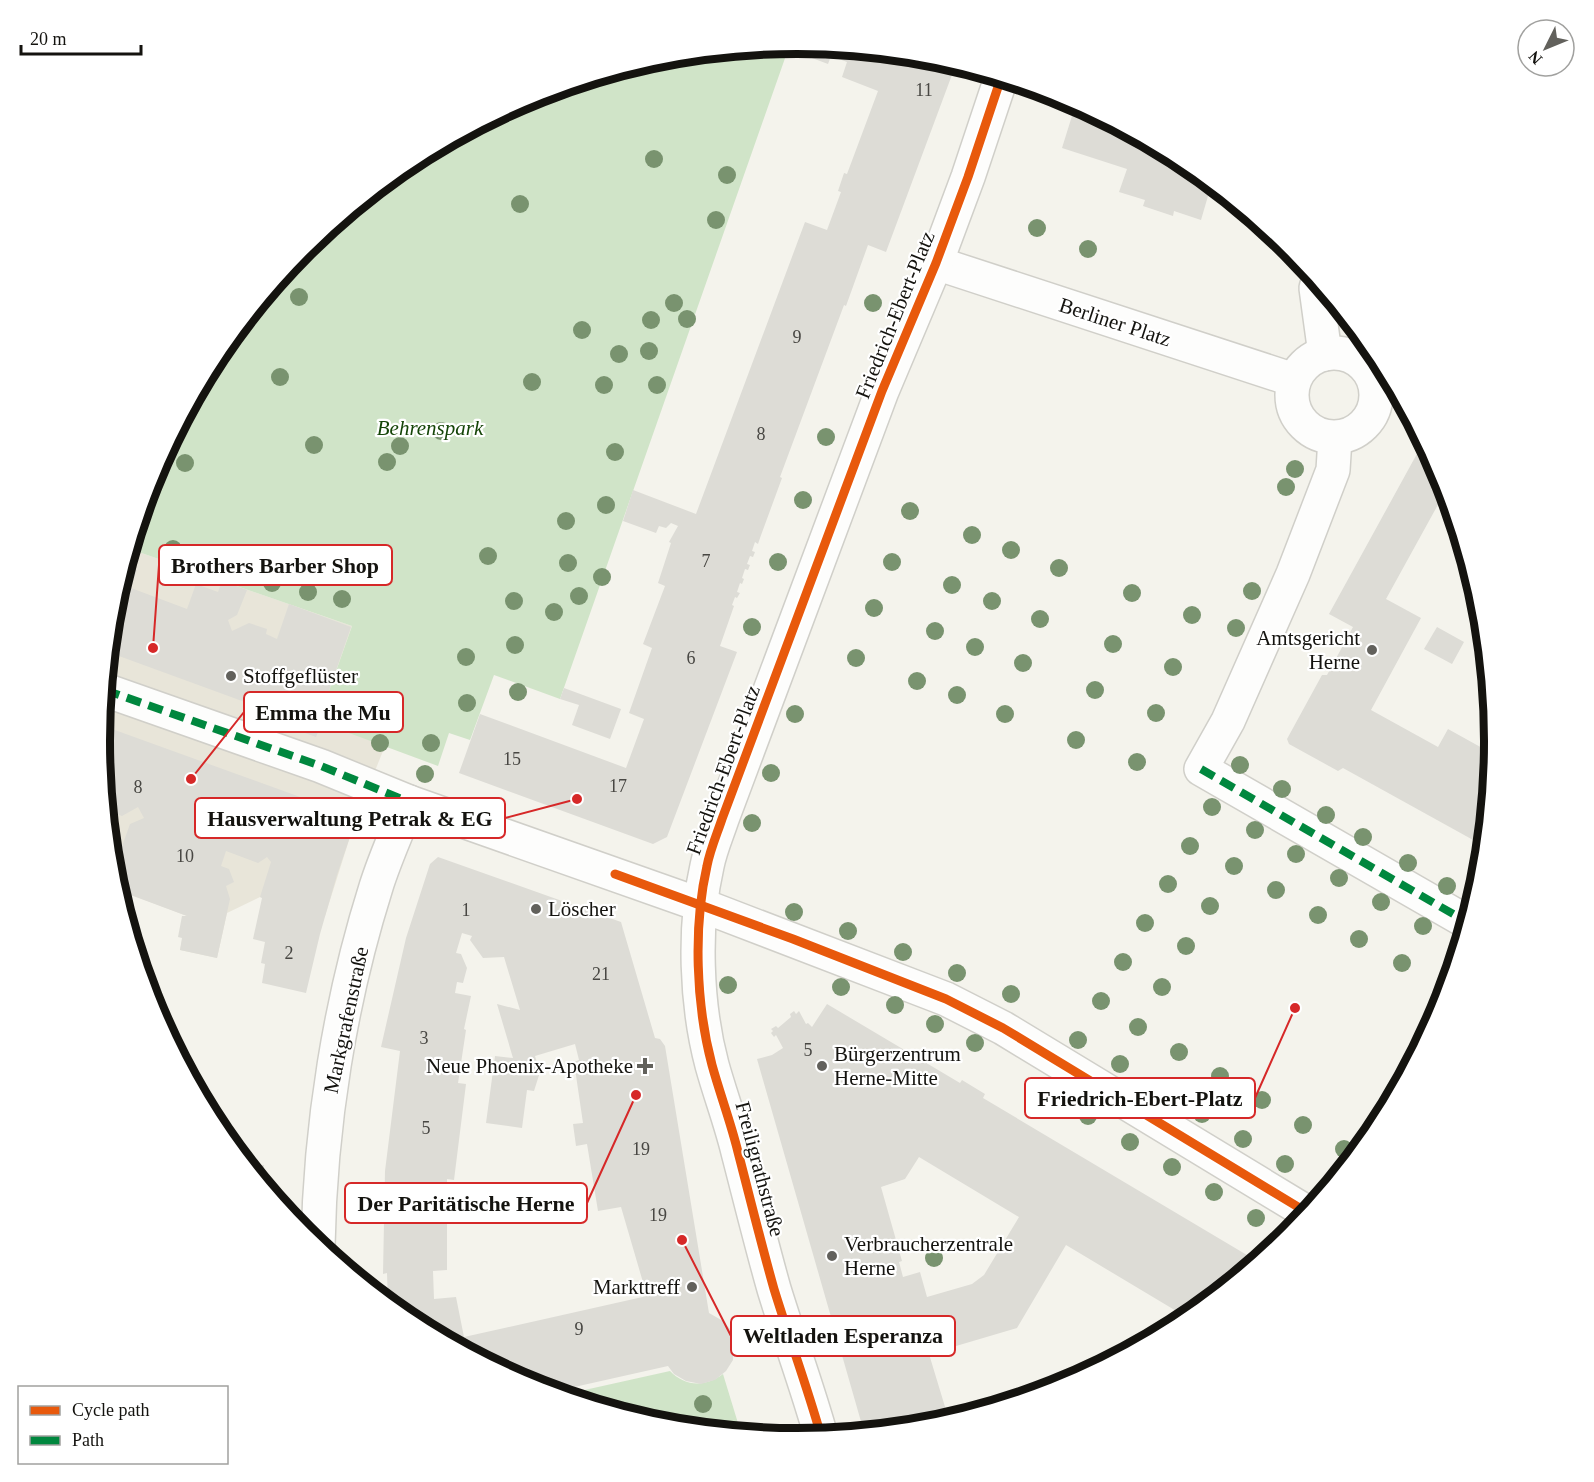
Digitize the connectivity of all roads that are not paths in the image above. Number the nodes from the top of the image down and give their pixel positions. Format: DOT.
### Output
graph roads {
  1 [pos="999,84"];
  2 [pos="936,263"];
  3 [pos="1316,291"];
  4 [pos="1325,354"];
  5 [pos="1294,380"];
  6 [pos="1384,386"];
  7 [pos="1335,438"];
  8 [pos="111,692"];
  9 [pos="409,802"];
  10 [pos="701,905"];
  11 [pos="1461,919"];
  12 [pos="1300,1208"];
  13 [pos="318,1234"];
  14 [pos="819,1428"];
  1 -- 2 [label="street, Friedrich-Ebert-Platz"];
  2 -- 5 [label="street, Berliner Platz"];
  2 -- 10 [label="street, Friedrich-Ebert-Platz"];
  3 -- 4 [label="street"];
  4 -- 5 [label="street"];
  4 -- 6 [label="street"];
  5 -- 7 [label="street"];
  6 -- 7 [label="street"];
  7 -- 11 [label="street"];
  8 -- 9 [label="street"];
  9 -- 10 [label="street"];
  9 -- 13 [label="street, Markgrafenstraße"];
  10 -- 12 [label="street"];
  10 -- 14 [label="street, Freiligrathstraße"];
}
